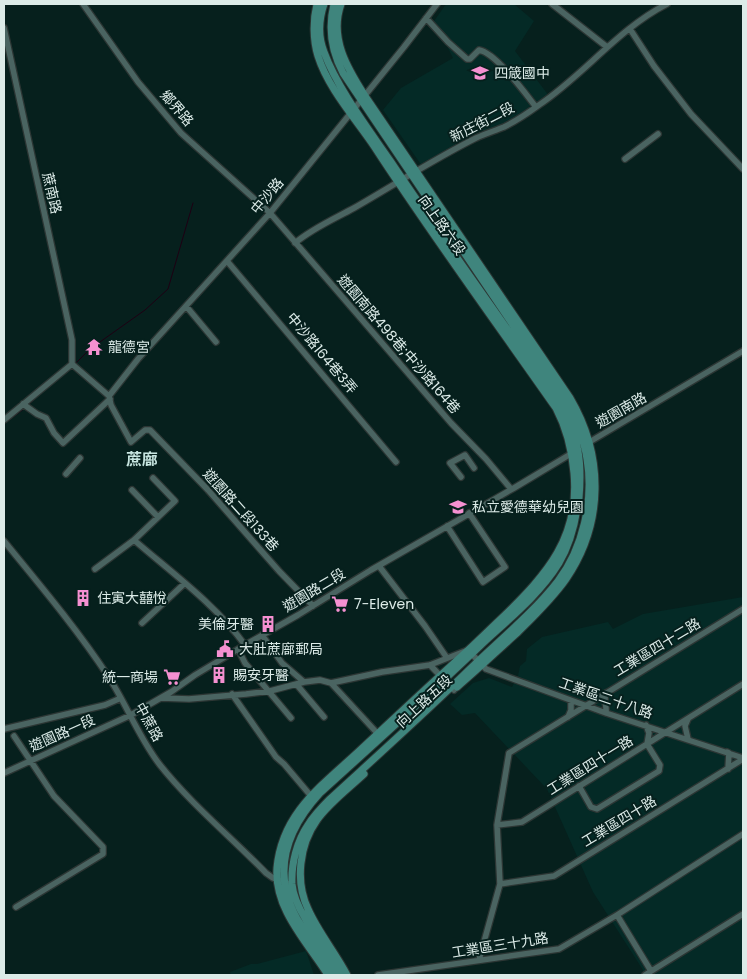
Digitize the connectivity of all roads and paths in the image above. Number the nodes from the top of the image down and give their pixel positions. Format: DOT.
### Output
graph roads {
  1 [pos="84,4"];
  2 [pos="317,4"];
  3 [pos="324,4"];
  4 [pos="334,4"];
  5 [pos="341,4"];
  6 [pos="436,4"];
  7 [pos="552,4"];
  8 [pos="667,4"];
  9 [pos="426,18"];
  10 [pos="4,28"];
  11 [pos="630,29"];
  12 [pos="606,47"];
  13 [pos="363,98"];
  14 [pos="536,107"];
  15 [pos="352,110"];
  16 [pos="658,134"];
  17 [pos="625,159"];
  18 [pos="743,169"];
  19 [pos="414,172"];
  20 [pos="400,181"];
  21 [pos="270,213"];
  22 [pos="295,242"];
  23 [pos="227,261"];
  24 [pos="186,306"];
  25 [pos="216,342"];
  26 [pos="743,352"];
  27 [pos="72,364"];
  28 [pos="109,397"];
  29 [pos="23,404"];
  30 [pos="4,420"];
  31 [pos="581,447"];
  32 [pos="80,458"];
  33 [pos="396,462"];
  34 [pos="474,468"];
  35 [pos="66,474"];
  36 [pos="461,477"];
  37 [pos="153,478"];
  38 [pos="511,489"];
  39 [pos="132,490"];
  40 [pos="469,513"];
  41 [pos="158,517"];
  42 [pos="447,526"];
  43 [pos="134,540"];
  44 [pos="4,541"];
  45 [pos="379,566"];
  46 [pos="95,569"];
  47 [pos="185,583"];
  48 [pos="313,606"];
  49 [pos="743,609"];
  50 [pos="142,624"];
  51 [pos="262,635"];
  52 [pos="245,645"];
  53 [pos="238,649"];
  54 [pos="470,652"];
  55 [pos="447,658"];
  56 [pos="480,663"];
  57 [pos="430,664"];
  58 [pos="443,678"];
  59 [pos="304,682"];
  60 [pos="331,683"];
  61 [pos="743,684"];
  62 [pos="297,685"];
  63 [pos="453,688"];
  64 [pos="270,691"];
  65 [pos="606,693"];
  66 [pos="232,694"];
  67 [pos="121,698"];
  68 [pos="161,698"];
  69 [pos="571,700"];
  70 [pos="586,706"];
  71 [pos="606,713"];
  72 [pos="131,715"];
  73 [pos="324,717"];
  74 [pos="689,717"];
  75 [pos="291,718"];
  76 [pos="568,718"];
  77 [pos="646,725"];
  78 [pos="4,729"];
  79 [pos="666,732"];
  80 [pos="378,734"];
  81 [pos="14,736"];
  82 [pos="688,740"];
  83 [pos="647,744"];
  84 [pos="727,752"];
  85 [pos="743,758"];
  86 [pos="31,761"];
  87 [pos="728,769"];
  88 [pos="4,773"];
  89 [pos="579,786"];
  90 [pos="310,796"];
  91 [pos="497,825"];
  92 [pos="743,834"];
  93 [pos="277,868"];
  94 [pos="266,873"];
  95 [pos="281,882"];
  96 [pos="500,884"];
  97 [pos="296,885"];
  98 [pos="16,907"];
  99 [pos="743,914"];
  100 [pos="617,915"];
  101 [pos="480,960"];
  102 [pos="651,973"];
  103 [pos="328,975"];
  104 [pos="334,975"];
  105 [pos="341,975"];
  106 [pos="347,975"];
  107 [pos="378,975"];
  108 [pos="645,975"];
  1 -- 21 [label="street, 鄉界路"];
  2 -- 15 [label="main road, 向上路六段"];
  3 -- 15 [label="main road, 向上路六段"];
  4 -- 13 [label="main road, 向上路六段"];
  5 -- 13 [label="main road, 向上路六段"];
  6 -- 9 [label="street, 中沙路"];
  7 -- 12 [label="street"];
  8 -- 11 [label="street, 新庄街二段"];
  9 -- 13 [label="street, 中沙路"];
  9 -- 14 [label="street"];
  10 -- 27 [label="street, 蔗南路"];
  11 -- 12 [label="street, 新庄街二段"];
  11 -- 18 [label="street"];
  12 -- 14 [label="street, 新庄街二段"];
  13 -- 15 [label="street, 中沙路"];
  13 -- 19 [label="main road, 向上路六段"];
  14 -- 19 [label="street, 新庄街二段"];
  15 -- 20 [label="main road, 向上路六段"];
  15 -- 21 [label="street, 中沙路"];
  16 -- 17 [label="street"];
  19 -- 20 [label="street, 新庄街二段"];
  19 -- 31 [label="main road, 向上路六段"];
  20 -- 22 [label="street, 新庄街二段"];
  20 -- 31 [label="main road, 向上路六段"];
  21 -- 22 [label="street, 遊園南路498巷;中沙路164巷"];
  21 -- 23 [label="street, 中沙路"];
  22 -- 38 [label="street, 遊園南路498巷;中沙路164巷"];
  23 -- 24 [label="street, 中沙路"];
  23 -- 33 [label="street, 中沙路164巷3弄"];
  24 -- 25 [label="street"];
  24 -- 28 [label="street, 中沙路"];
  26 -- 31 [label="street, 遊園南路"];
  27 -- 28 [label="street"];
  27 -- 29 [label="street"];
  28 -- 29 [label="street, 中沙路"];
  28 -- 48 [label="street, 遊園路二段133巷"];
  29 -- 30 [label="street"];
  31 -- 38 [label="street, 遊園南路"];
  31 -- 54 [label="main road, 向上路五段"];
  31 -- 56 [label="main road, 向上路五段"];
  32 -- 35 [label="street"];
  34 -- 36 [label="street"];
  37 -- 41 [label="street"];
  38 -- 40 [label="street, 遊園路二段"];
  39 -- 41 [label="street"];
  40 -- 42 [label="street, 遊園路二段"];
  40 -- 42 [label="street"];
  41 -- 43 [label="street"];
  42 -- 45 [label="street, 遊園路二段"];
  43 -- 46 [label="street"];
  43 -- 47 [label="street"];
  44 -- 67 [label="street, 中蔗路"];
  45 -- 48 [label="street, 遊園路二段"];
  45 -- 55 [label="street"];
  47 -- 50 [label="street"];
  47 -- 52 [label="street"];
  48 -- 51 [label="street, 遊園路二段"];
  49 -- 65 [label="street, 工業區四十二路"];
  51 -- 52 [label="street, 遊園路二段"];
  51 -- 59 [label="street"];
  52 -- 53 [label="street, 遊園路二段"];
  53 -- 64 [label="street"];
  53 -- 68 [label="street, 遊園路二段"];
  54 -- 55 [label="street"];
  54 -- 56 [label="street, 工業區二十八路"];
  54 -- 58 [label="main road, 向上路五段"];
  55 -- 57 [label="street"];
  56 -- 63 [label="main road, 向上路五段"];
  56 -- 69 [label="street, 工業區二十八路"];
  57 -- 58 [label="street"];
  57 -- 60 [label="street"];
  58 -- 63 [label="street"];
  58 -- 80 [label="main road, 向上路五段"];
  58 -- 95 [label="main road, 向上路五段"];
  59 -- 60 [label="street"];
  59 -- 62 [label="street"];
  60 -- 80 [label="street"];
  61 -- 74 [label="street, 工業區四十一路"];
  62 -- 64 [label="street"];
  62 -- 73 [label="street"];
  63 -- 97 [label="main road, 向上路五段"];
  64 -- 66 [label="street"];
  64 -- 75 [label="street"];
  65 -- 70 [label="street, 工業區四十二路"];
  65 -- 71 [label="street"];
  66 -- 68 [label="street"];
  66 -- 90 [label="street"];
  67 -- 72 [label="street, 中蔗路"];
  67 -- 78 [label="street"];
  68 -- 72 [label="street, 遊園路二段"];
  69 -- 70 [label="street, 工業區二十八路"];
  69 -- 76 [label="street"];
  70 -- 71 [label="street, 工業區二十八路"];
  70 -- 76 [label="street, 工業區四十二路"];
  71 -- 77 [label="street, 工業區二十八路"];
  72 -- 86 [label="street, 遊園路一段"];
  72 -- 94 [label="street, 中蔗路"];
  74 -- 79 [label="street, 工業區四十一路"];
  74 -- 82 [label="street"];
  76 -- 91 [label="street, 工業區四十二路"];
  77 -- 79 [label="street, 工業區二十八路"];
  77 -- 83 [label="street"];
  79 -- 82 [label="street, 工業區二十八路"];
  79 -- 83 [label="street, 工業區四十一路"];
  80 -- 90 [label="main road, 向上路五段"];
  81 -- 86 [label="street"];
  82 -- 84 [label="street, 工業區二十八路"];
  83 -- 89 [label="street, 工業區四十一路"];
  83 -- 89 [label="street"];
  84 -- 85 [label="street, 工業區二十八路"];
  84 -- 87 [label="street"];
  85 -- 87 [label="street, 工業區四十路"];
  86 -- 88 [label="street, 遊園路一段"];
  86 -- 98 [label="street"];
  87 -- 96 [label="street, 工業區四十路"];
  89 -- 91 [label="street, 工業區四十一路"];
  90 -- 93 [label="main road, 向上路五段"];
  91 -- 96 [label="street, 工業區四十二路"];
  92 -- 100 [label="street, 工業區三十九路"];
  93 -- 94 [label="street"];
  93 -- 95 [label="main road, 向上路五段"];
  94 -- 95 [label="street, 中蔗路"];
  95 -- 97 [label="street, 中蔗路"];
  95 -- 103 [label="main road, 向上路五段"];
  95 -- 104 [label="main road, 向上路五段"];
  96 -- 101 [label="street, 工業區四十二路"];
  97 -- 105 [label="main road, 向上路五段"];
  97 -- 106 [label="main road, 向上路五段"];
  99 -- 102 [label="street"];
  100 -- 101 [label="street, 工業區三十九路"];
  100 -- 102 [label="street"];
  101 -- 107 [label="street, 工業區三十九路"];
  102 -- 108 [label="street"];
}
